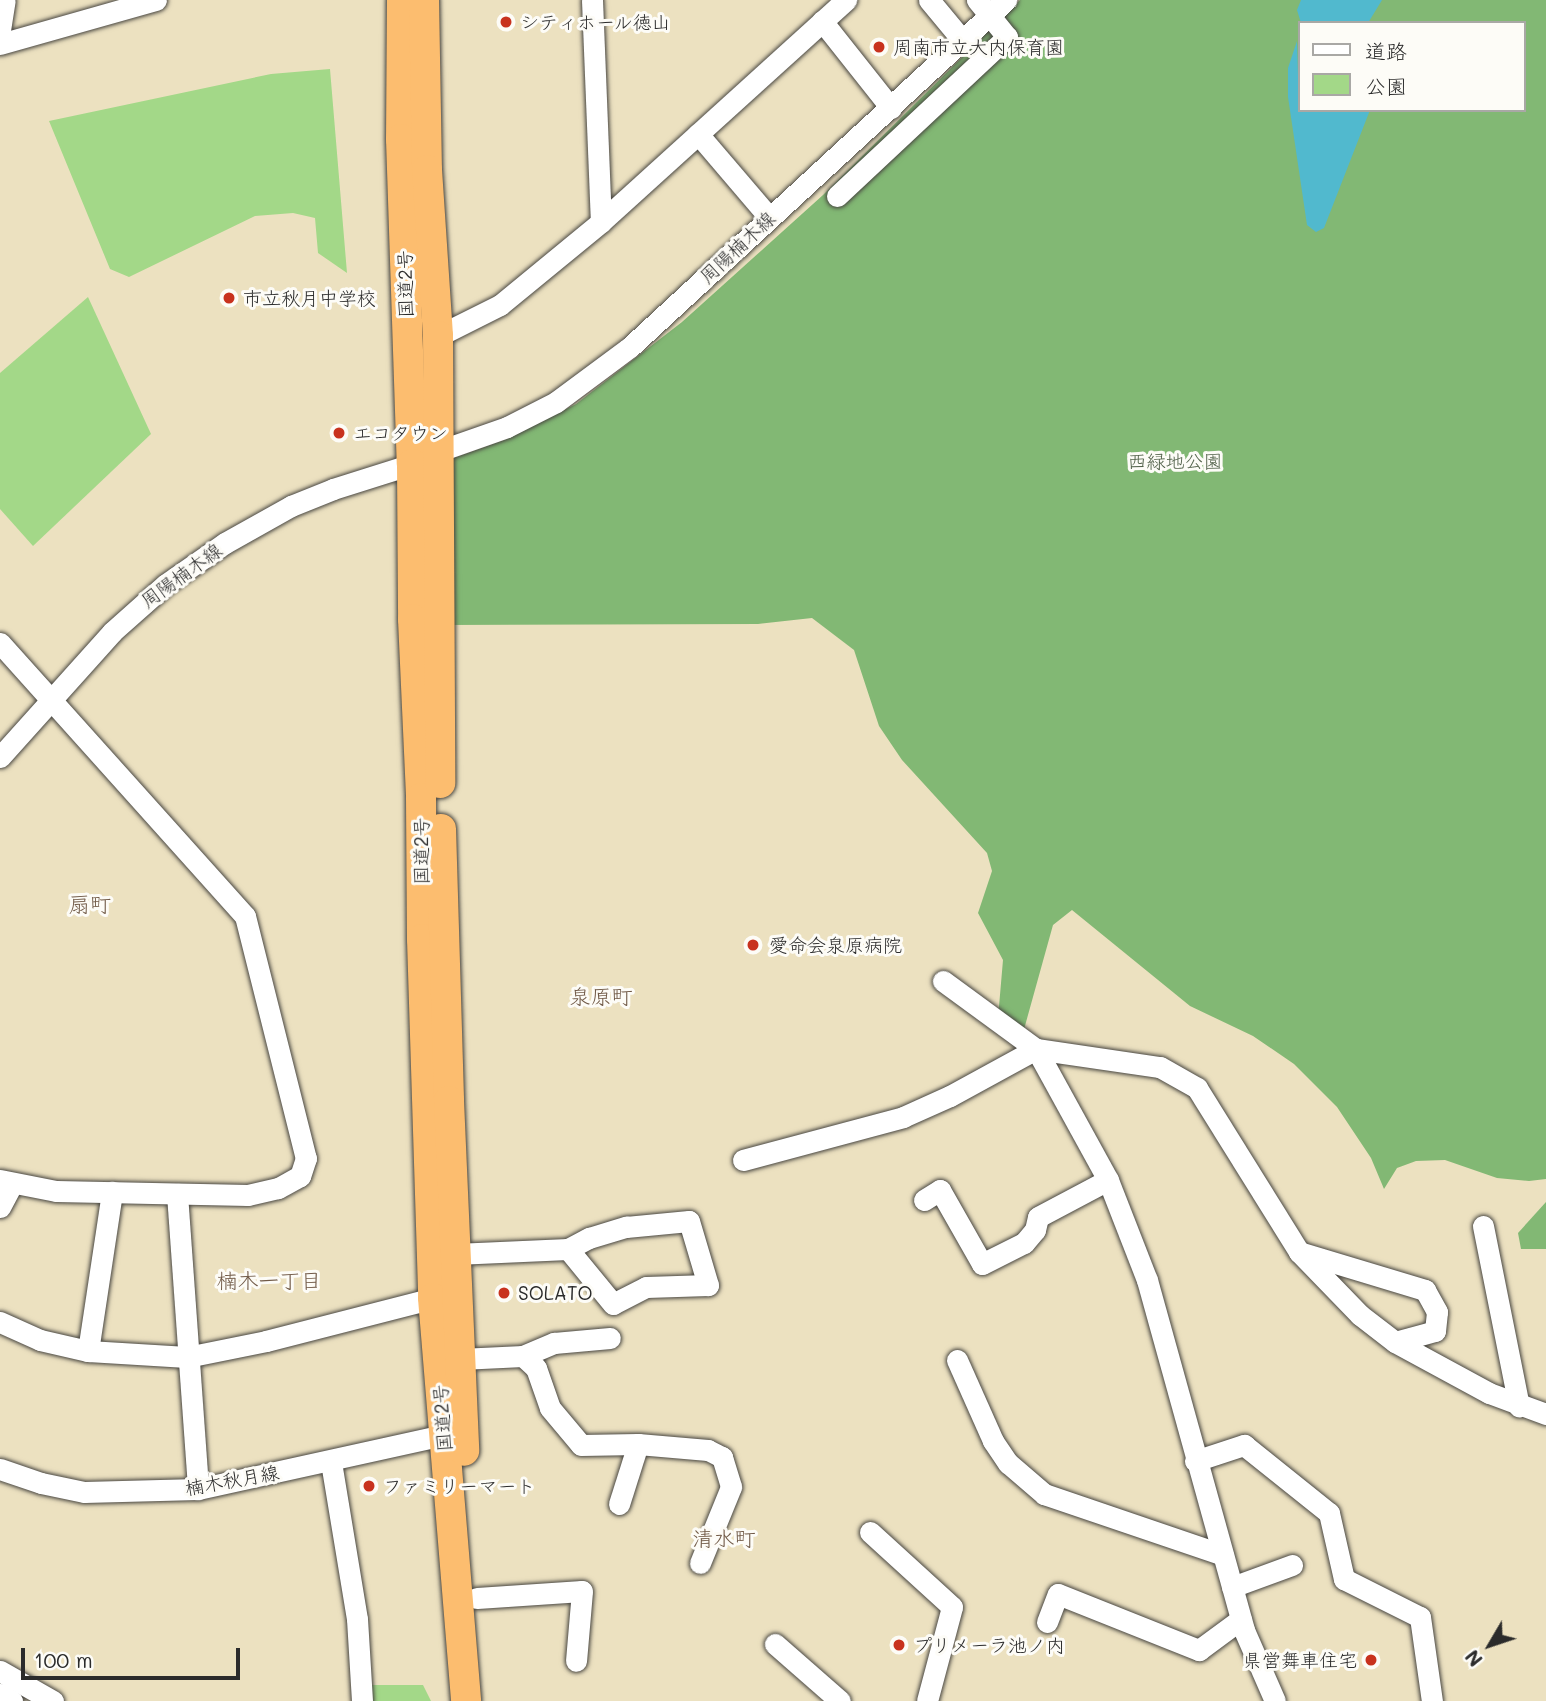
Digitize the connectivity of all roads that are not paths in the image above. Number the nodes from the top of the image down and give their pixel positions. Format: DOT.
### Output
graph roads {
  1 [pos="5,0"];
  2 [pos="156,0"];
  3 [pos="402,0"];
  4 [pos="425,0"];
  5 [pos="592,0"];
  6 [pos="846,0"];
  7 [pos="929,0"];
  8 [pos="1006,0"];
  9 [pos="984,8"];
  10 [pos="822,21"];
  11 [pos="0,30"];
  12 [pos="963,41"];
  13 [pos="0,44"];
  14 [pos="891,108"];
  15 [pos="698,134"];
  16 [pos="837,196"];
  17 [pos="769,217"];
  18 [pos="601,222"];
  19 [pos="438,336"];
  20 [pos="439,451"];
  21 [pos="412,464"];
  22 [pos="0,643"];
  23 [pos="50,701"];
  24 [pos="0,757"];
  25 [pos="943,981"];
  26 [pos="1035,1049"];
  27 [pos="743,1160"];
  28 [pos="1108,1180"];
  29 [pos="6,1182"];
  30 [pos="112,1192"];
  31 [pos="177,1194"];
  32 [pos="924,1200"];
  33 [pos="0,1207"];
  34 [pos="1483,1226"];
  35 [pos="568,1249"];
  36 [pos="1299,1252"];
  37 [pos="454,1254"];
  38 [pos="433,1298"];
  39 [pos="0,1322"];
  40 [pos="610,1338"];
  41 [pos="1395,1342"];
  42 [pos="88,1351"];
  43 [pos="523,1356"];
  44 [pos="187,1357"];
  45 [pos="460,1359"];
  46 [pos="957,1360"];
  47 [pos="1518,1406"];
  48 [pos="1546,1414"];
  49 [pos="453,1433"];
  50 [pos="638,1444"];
  51 [pos="1195,1461"];
  52 [pos="331,1462"];
  53 [pos="0,1469"];
  54 [pos="198,1489"];
  55 [pos="619,1504"];
  56 [pos="870,1532"];
  57 [pos="1223,1555"];
  58 [pos="700,1563"];
  59 [pos="1292,1565"];
  60 [pos="1232,1587"];
  61 [pos="477,1598"];
  62 [pos="1241,1619"];
  63 [pos="1047,1622"];
  64 [pos="775,1644"];
  65 [pos="576,1661"];
  66 [pos="0,1671"];
  67 [pos="0,1694"];
  68 [pos="469,1700"];
  69 [pos="12,1701"];
  70 [pos="53,1701"];
  71 [pos="362,1701"];
  72 [pos="840,1701"];
  73 [pos="927,1701"];
  74 [pos="1275,1701"];
  75 [pos="1432,1701"];
  1 -- 11 [label="street"];
  2 -- 13 [label="street"];
  3 -- 21 [label="highway, 国道2号"];
  4 -- 19 [label="highway, 国道2号"];
  5 -- 18 [label="street"];
  6 -- 10 [label="street"];
  7 -- 12 [label="street"];
  8 -- 9 [label="street, 周陽楠木線"];
  9 -- 12 [label="street, 周陽楠木線"];
  9 -- 16 [label="street"];
  10 -- 14 [label="street"];
  10 -- 15 [label="street"];
  12 -- 14 [label="street, 周陽楠木線"];
  14 -- 17 [label="street, 周陽楠木線"];
  15 -- 17 [label="street"];
  15 -- 18 [label="street"];
  17 -- 20 [label="street, 周陽楠木線"];
  18 -- 19 [label="street"];
  19 -- 20 [label="highway, 国道2号"];
  20 -- 37 [label="highway, 国道2号"];
  21 -- 23 [label="street, 周陽楠木線"];
  21 -- 38 [label="highway, 国道2号"];
  22 -- 23 [label="street"];
  23 -- 24 [label="street, 周陽楠木線"];
  23 -- 31 [label="street"];
  25 -- 26 [label="street"];
  26 -- 27 [label="street"];
  26 -- 28 [label="street"];
  26 -- 36 [label="street"];
  28 -- 32 [label="street"];
  28 -- 51 [label="street"];
  29 -- 30 [label="street"];
  29 -- 33 [label="street"];
  30 -- 31 [label="street"];
  30 -- 42 [label="street"];
  31 -- 44 [label="street"];
  34 -- 47 [label="street"];
  35 -- 35 [label="street"];
  35 -- 37 [label="street"];
  36 -- 41 [label="street"];
  36 -- 41 [label="street"];
  37 -- 45 [label="highway, 国道2号"];
  38 -- 44 [label="street"];
  38 -- 49 [label="highway, 国道2号"];
  39 -- 42 [label="street"];
  40 -- 43 [label="street"];
  41 -- 47 [label="street"];
  42 -- 44 [label="street"];
  43 -- 45 [label="street"];
  43 -- 50 [label="street"];
  44 -- 54 [label="street"];
  45 -- 49 [label="highway, 国道2号"];
  46 -- 57 [label="street"];
  47 -- 48 [label="street"];
  49 -- 52 [label="street, 楠木秋月線"];
  49 -- 61 [label="highway, 国道2号"];
  49 -- 68 [label="highway, 国道2号"];
  50 -- 55 [label="street"];
  50 -- 58 [label="street"];
  51 -- 57 [label="street"];
  51 -- 75 [label="street"];
  52 -- 54 [label="street, 楠木秋月線"];
  52 -- 71 [label="street"];
  53 -- 54 [label="street, 楠木秋月線"];
  56 -- 73 [label="street"];
  57 -- 60 [label="street"];
  59 -- 60 [label="street"];
  60 -- 62 [label="street"];
  61 -- 65 [label="street"];
  61 -- 68 [label="highway, 国道2号"];
  62 -- 63 [label="street"];
  62 -- 74 [label="street"];
  64 -- 72 [label="street"];
  66 -- 70 [label="street"];
  67 -- 69 [label="street"];
}
